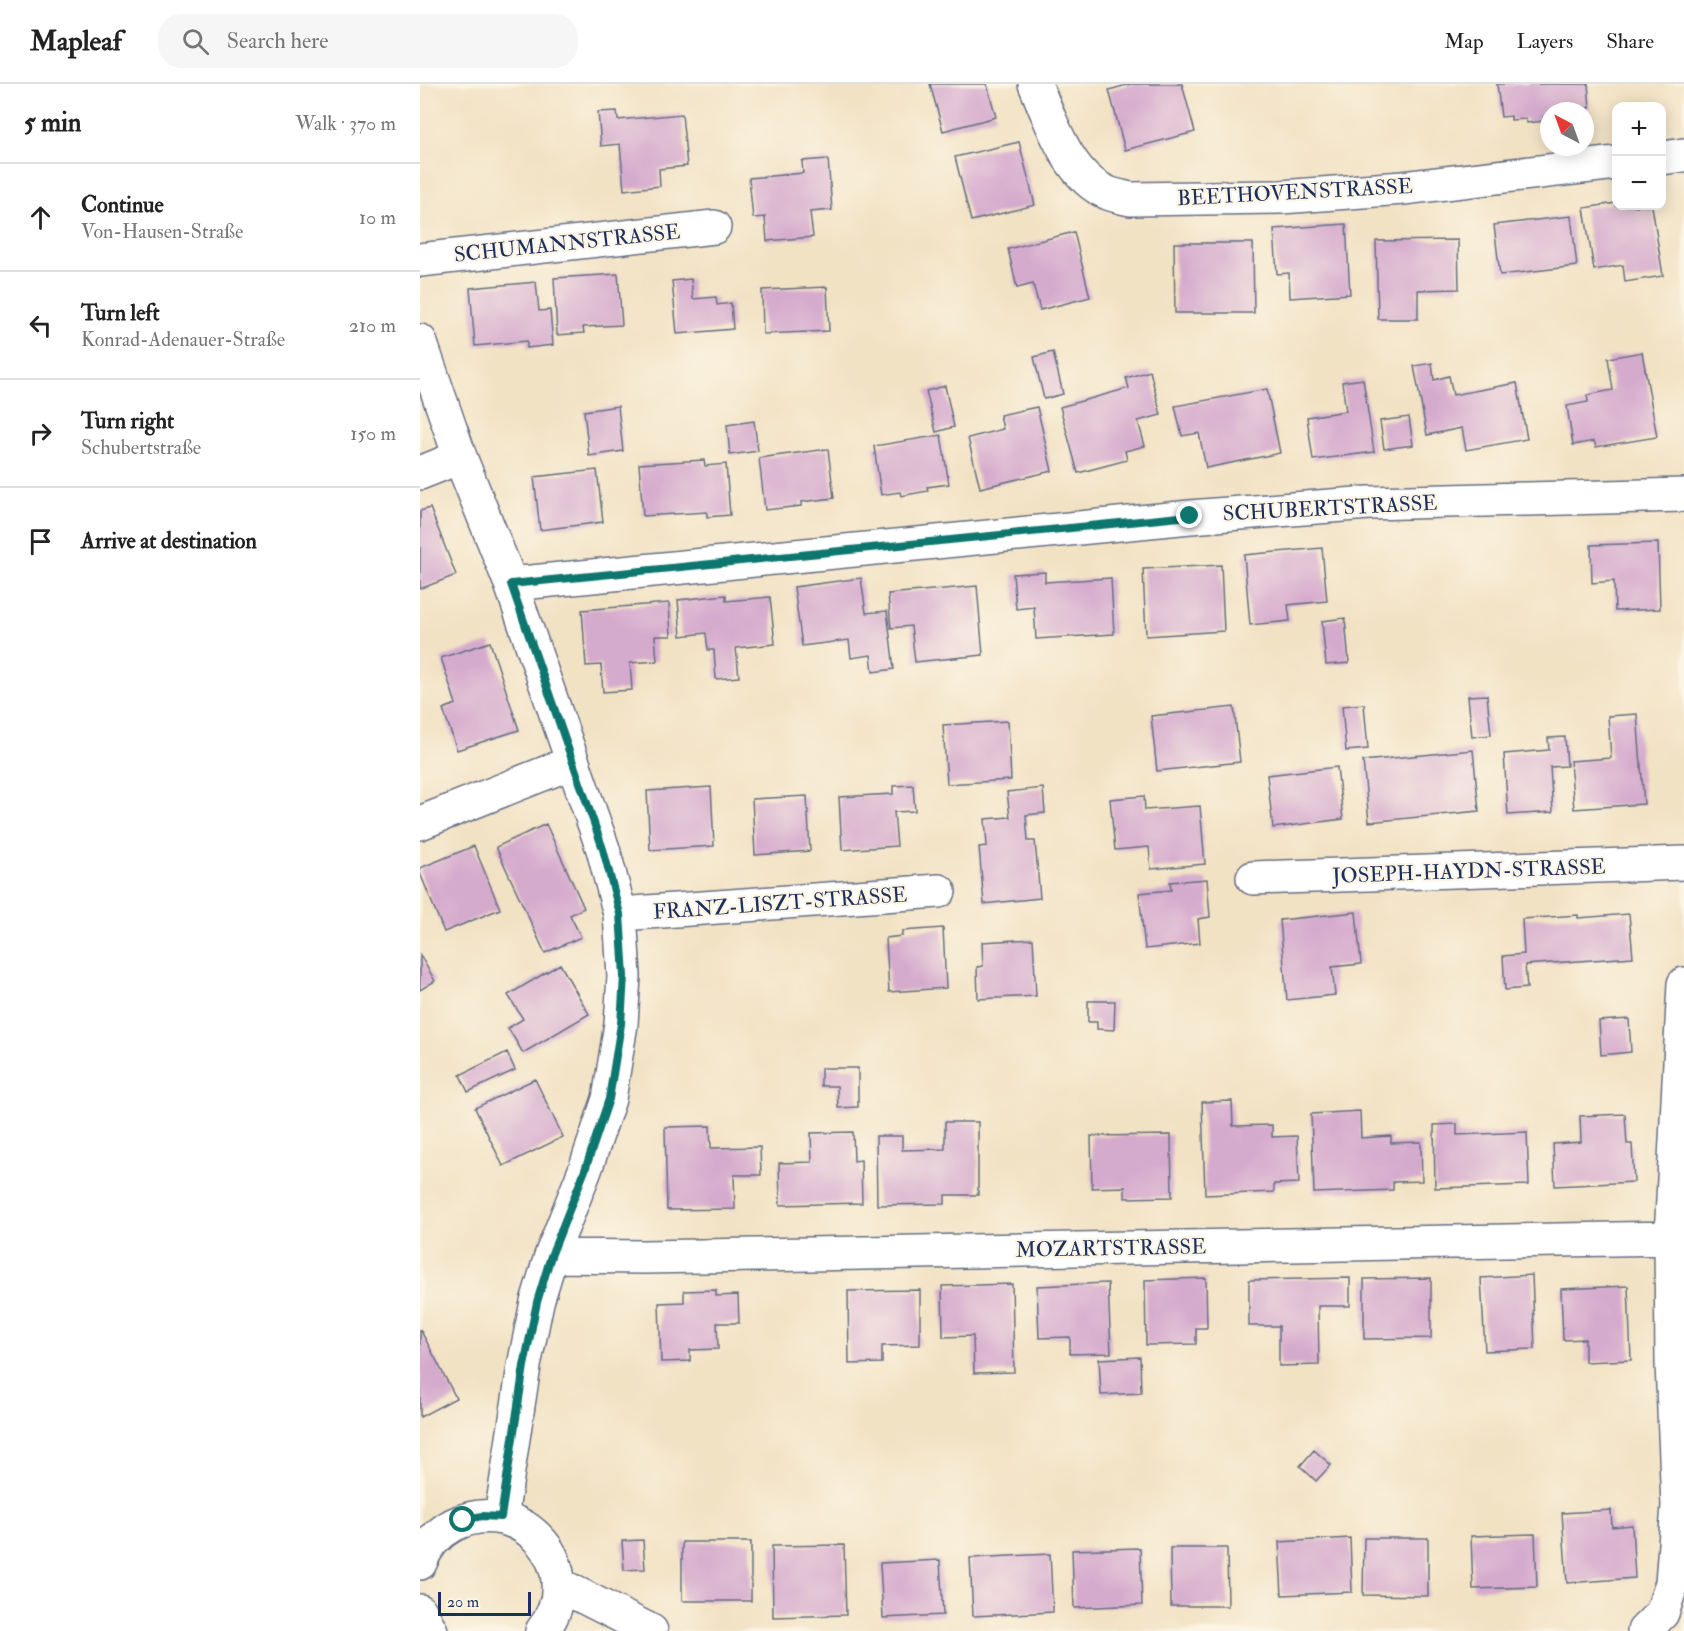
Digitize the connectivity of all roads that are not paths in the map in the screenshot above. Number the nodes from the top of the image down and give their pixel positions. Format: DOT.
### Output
graph roads {
  1 [pos="1035,84"];
  2 [pos="1684,155"];
  3 [pos="1666,157"];
  4 [pos="1612,164"];
  5 [pos="714,227"];
  6 [pos="420,260"];
  7 [pos="420,341"];
  8 [pos="460,457"];
  9 [pos="420,473"];
  10 [pos="1684,495"];
  11 [pos="511,584"];
  12 [pos="573,762"];
  13 [pos="420,823"];
  14 [pos="1684,863"];
  15 [pos="1254,878"];
  16 [pos="939,891"];
  17 [pos="620,914"];
  18 [pos="1684,984"];
  19 [pos="1671,1238"];
  20 [pos="551,1256"];
  21 [pos="1678,1363"];
  22 [pos="501,1517"];
  23 [pos="424,1544"];
  24 [pos="558,1584"];
  25 [pos="542,1631"];
  26 [pos="651,1631"];
  27 [pos="1644,1631"];
  1 -- 4 [label="street, BEETHOVENSTRASSE"];
  2 -- 3 [label="street"];
  5 -- 6 [label="street, SCHUMANNSTRASSE"];
  7 -- 8 [label="street"];
  8 -- 9 [label="street"];
  8 -- 11 [label="street"];
  10 -- 11 [label="street, SCHUBERTSTRASSE"];
  11 -- 12 [label="street"];
  12 -- 13 [label="street"];
  12 -- 17 [label="street"];
  14 -- 15 [label="street, JOSEPH-HAYDN-STRASSE"];
  16 -- 17 [label="street, FRANZ-LISZT-STRASSE"];
  17 -- 20 [label="street"];
  18 -- 19 [label="street"];
  19 -- 20 [label="street, MOZARTSTRASSE"];
  19 -- 21 [label="street"];
  20 -- 22 [label="street"];
  21 -- 27 [label="street"];
  22 -- 23 [label="street"];
  22 -- 24 [label="street"];
  24 -- 25 [label="street"];
  24 -- 26 [label="street"];
}
